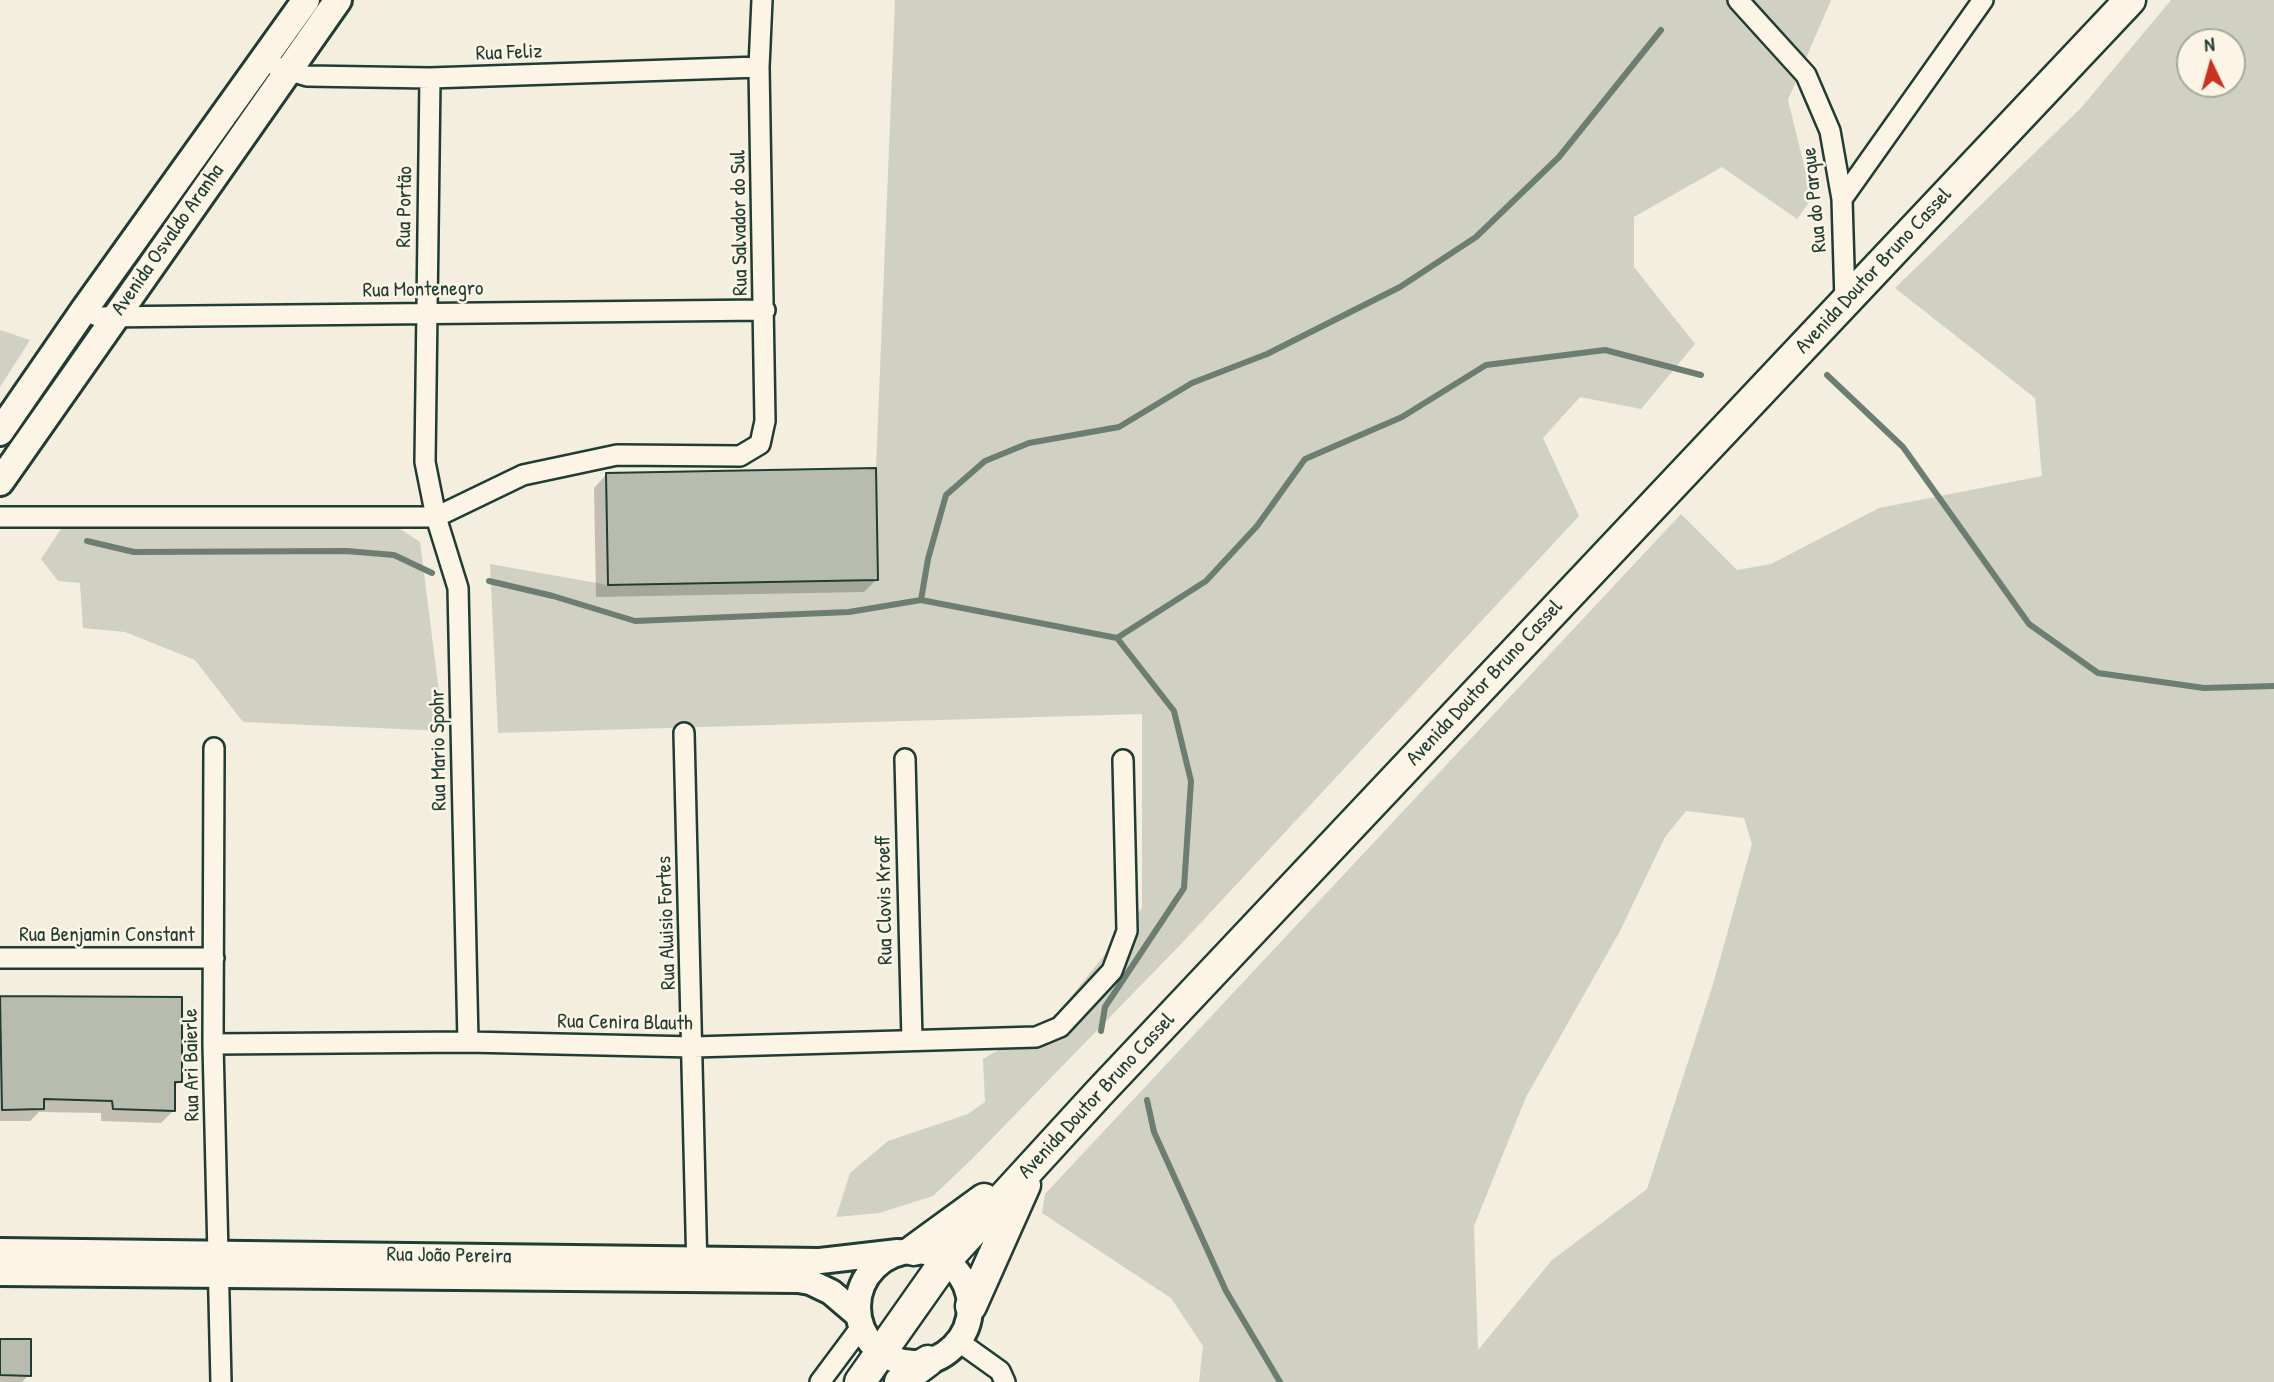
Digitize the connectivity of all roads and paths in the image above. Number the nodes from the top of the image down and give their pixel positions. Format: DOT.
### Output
graph roads {
  1 [pos="306,0"];
  2 [pos="338,0"];
  3 [pos="762,0"];
  4 [pos="1738,0"];
  5 [pos="1983,0"];
  6 [pos="2130,0"];
  7 [pos="275,64"];
  8 [pos="759,67"];
  9 [pos="430,78"];
  10 [pos="1842,199"];
  11 [pos="1845,301"];
  12 [pos="83,310"];
  13 [pos="765,310"];
  14 [pos="427,312"];
  15 [pos="116,317"];
  16 [pos="0,432"];
  17 [pos="425,462"];
  18 [pos="0,481"];
  19 [pos="0,517"];
  20 [pos="436,517"];
  21 [pos="684,733"];
  22 [pos="214,748"];
  23 [pos="905,759"];
  24 [pos="1123,760"];
  25 [pos="0,958"];
  26 [pos="214,958"];
  27 [pos="912,1040"];
  28 [pos="468,1042"];
  29 [pos="213,1044"];
  30 [pos="694,1047"];
  31 [pos="1035,1162"];
  32 [pos="0,1251"];
  33 [pos="906,1251"];
  34 [pos="946,1260"];
  35 [pos="218,1264"];
  36 [pos="697,1269"];
  37 [pos="0,1273"];
  38 [pos="971,1306"];
  39 [pos="859,1321"];
  40 [pos="958,1341"];
  41 [pos="880,1350"];
  42 [pos="928,1362"];
  43 [pos="221,1382"];
  44 [pos="820,1382"];
  45 [pos="860,1382"];
  46 [pos="900,1382"];
  47 [pos="1005,1382"];
  1 -- 7 [label="main road, Avenida Osvaldo Aranha"];
  2 -- 7 [label="main road, Avenida Osvaldo Aranha"];
  3 -- 8 [label="street, Rua Salvador do Sul"];
  4 -- 10 [label="street, Rua do Parque"];
  5 -- 10 [label="street"];
  6 -- 11 [label="main road, Avenida Doutor Bruno Cassel"];
  7 -- 9 [label="street, Rua Feliz"];
  7 -- 12 [label="main road, Avenida Osvaldo Aranha"];
  7 -- 15 [label="main road, Avenida Osvaldo Aranha"];
  8 -- 9 [label="street, Rua Feliz"];
  8 -- 13 [label="street, Rua Salvador do Sul"];
  9 -- 14 [label="street, Rua Portão"];
  10 -- 11 [label="street, Rua do Parque"];
  11 -- 31 [label="main road, Avenida Doutor Bruno Cassel"];
  12 -- 15 [label="street, Rua Montenegro"];
  12 -- 16 [label="main road, Avenida Osvaldo Aranha"];
  13 -- 14 [label="street, Rua Montenegro"];
  13 -- 20 [label="street, Rua Salvador do Sul"];
  14 -- 15 [label="street, Rua Montenegro"];
  14 -- 17 [label="street, Rua Portão"];
  15 -- 18 [label="main road, Avenida Osvaldo Aranha"];
  17 -- 20 [label="street, Rua Mario Spohr"];
  19 -- 20 [label="street"];
  20 -- 28 [label="street, Rua Mario Spohr"];
  21 -- 30 [label="street, Rua Aluisio Fortes"];
  22 -- 26 [label="street, Rua Ari Baierle"];
  23 -- 27 [label="street, Rua Clovis Kroeff"];
  24 -- 27 [label="street, Rua Cenira Blauth"];
  25 -- 26 [label="street, Rua Benjamin Constant"];
  26 -- 29 [label="street, Rua Ari Baierle"];
  27 -- 30 [label="street, Rua Cenira Blauth"];
  28 -- 29 [label="street, Rua Cenira Blauth"];
  28 -- 30 [label="street, Rua Cenira Blauth"];
  29 -- 35 [label="street, Rua Ari Baierle"];
  30 -- 36 [label="street, Rua Aluisio Fortes"];
  31 -- 33 [label="main road"];
  31 -- 34 [label="main road, Avenida Doutor Bruno Cassel"];
  31 -- 38 [label="main road"];
  32 -- 35 [label="street, Rua João Pereira"];
  33 -- 34 [label="street"];
  33 -- 36 [label="street, Rua João Pereira"];
  33 -- 39 [label="street"];
  34 -- 38 [label="street"];
  34 -- 41 [label="main road, Avenida Doutor Bruno Cassel"];
  35 -- 36 [label="street, Rua João Pereira"];
  35 -- 37 [label="street, Rua João Pereira"];
  35 -- 43 [label="street, Rua Ari Baierle"];
  36 -- 39 [label="street, Rua João Pereira"];
  38 -- 40 [label="street"];
  39 -- 41 [label="street, Rua João Pereira"];
  39 -- 44 [label="street"];
  40 -- 42 [label="street"];
  40 -- 47 [label="street"];
  41 -- 42 [label="street"];
  41 -- 45 [label="main road, Avenida Doutor Bruno Cassel"];
  42 -- 46 [label="main road"];
}
